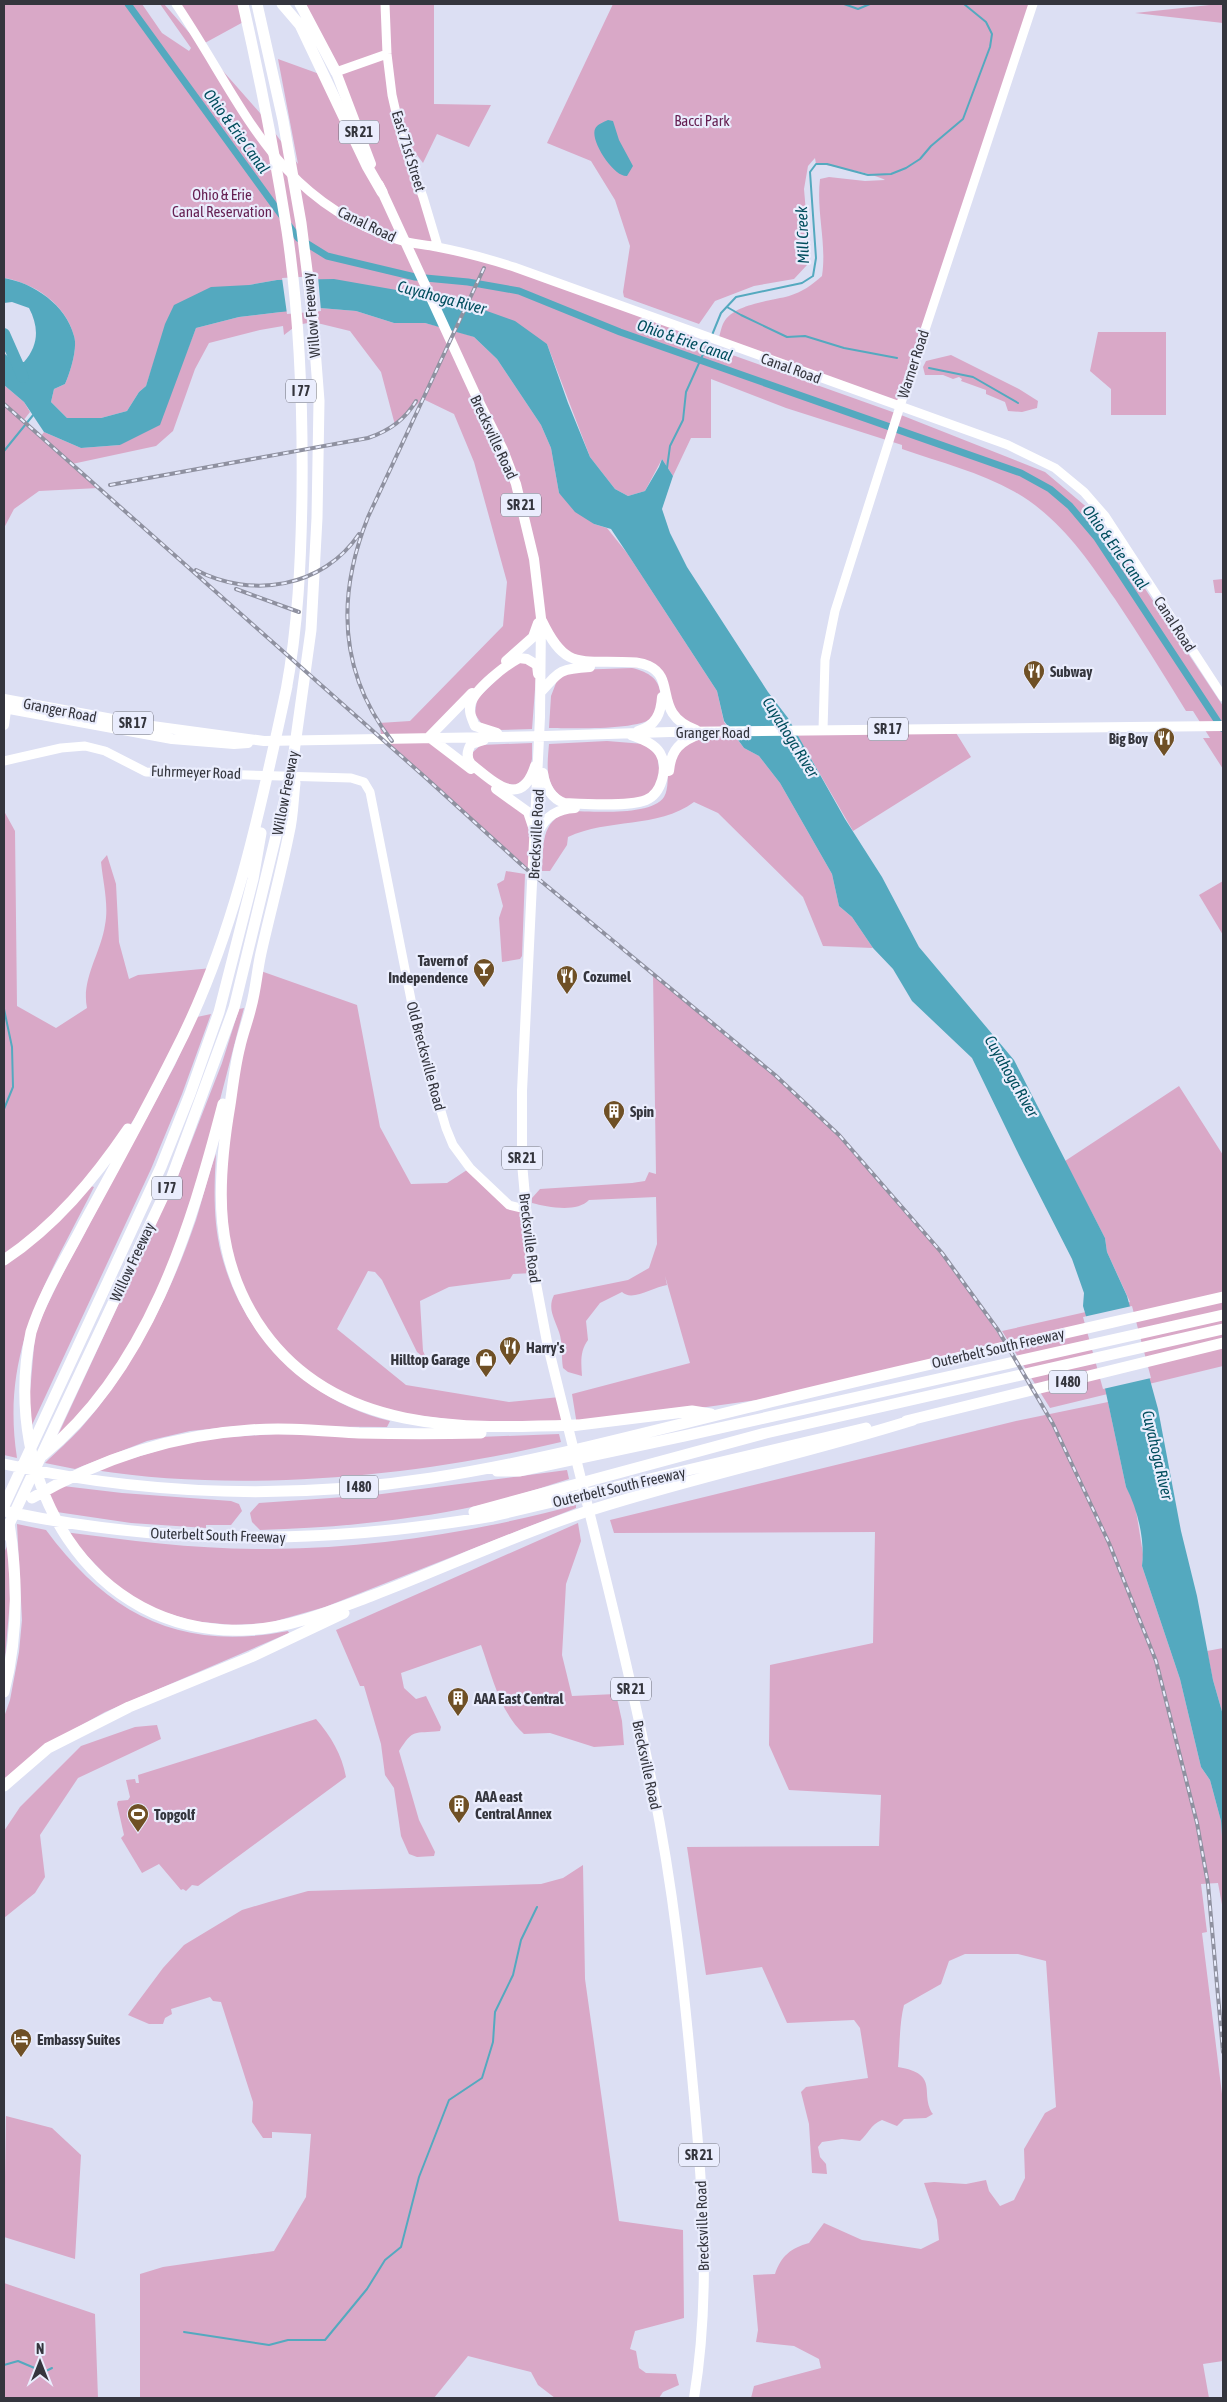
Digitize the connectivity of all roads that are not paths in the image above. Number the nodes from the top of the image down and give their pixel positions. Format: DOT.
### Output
graph roads {
  1 [pos="176,4"];
  2 [pos="243,4"];
  3 [pos="257,4"];
  4 [pos="282,4"];
  5 [pos="300,4"];
  6 [pos="385,4"];
  7 [pos="1033,4"];
  8 [pos="387,54"];
  9 [pos="336,72"];
  10 [pos="382,192"];
  11 [pos="438,247"];
  12 [pos="898,411"];
  13 [pos="541,618"];
  14 [pos="310,649"];
  15 [pos="287,686"];
  16 [pos="541,692"];
  17 [pos="1223,697"];
  18 [pos="5,704"];
  19 [pos="4,725"];
  20 [pos="1218,726"];
  21 [pos="823,730"];
  22 [pos="704,732"];
  23 [pos="629,733"];
  24 [pos="429,737"];
  25 [pos="510,737"];
  26 [pos="539,752"];
  27 [pos="4,761"];
  28 [pos="364,782"];
  29 [pos="536,835"];
  30 [pos="240,1046"];
  31 [pos="159,1082"];
  32 [pos="525,1209"];
  33 [pos="4,1260"];
  34 [pos="1223,1297"];
  35 [pos="1223,1315"];
  36 [pos="1223,1329"];
  37 [pos="1223,1343"];
  38 [pos="719,1415"];
  39 [pos="577,1425"];
  40 [pos="842,1438"];
  41 [pos="4,1464"];
  42 [pos="463,1473"];
  43 [pos="4,1485"];
  44 [pos="4,1506"];
  45 [pos="4,1511"];
  46 [pos="4,1518"];
  47 [pos="4,1534"];
  48 [pos="344,1535"];
  49 [pos="406,1584"];
  50 [pos="4,1692"];
  51 [pos="4,1786"];
  52 [pos="694,2398"];
  1 -- 11 [label="street, Canal Road"];
  2 -- 15 [label="highway, Willow Freeway / I 77"];
  3 -- 14 [label="highway, Willow Freeway / I 77"];
  4 -- 10 [label="highway"];
  5 -- 9 [label="highway"];
  6 -- 8 [label="street, East 71st Street"];
  7 -- 12 [label="street, Warner Road"];
  8 -- 9 [label="street"];
  8 -- 11 [label="street, East 71st Street"];
  9 -- 10 [label="main road, Brecksville Road / SR 21"];
  10 -- 13 [label="main road, Brecksville Road / SR 21"];
  11 -- 12 [label="street, Canal Road"];
  12 -- 17 [label="street, Canal Road"];
  12 -- 21 [label="street, Warner Road"];
  13 -- 16 [label="main road, Brecksville Road / SR 21"];
  13 -- 22 [label="main road"];
  13 -- 24 [label="main road"];
  14 -- 30 [label="highway"];
  14 -- 47 [label="highway, Willow Freeway / I 77"];
  15 -- 31 [label="highway"];
  15 -- 44 [label="highway, Willow Freeway / I 77"];
  16 -- 23 [label="main road"];
  16 -- 25 [label="main road"];
  16 -- 26 [label="main road, Brecksville Road / SR 21"];
  18 -- 19 [label="main road"];
  18 -- 24 [label="main road, Granger Road / SR 17"];
  20 -- 21 [label="main road, Granger Road / SR 17"];
  21 -- 22 [label="main road, Granger Road / SR 17"];
  22 -- 23 [label="main road, Granger Road / SR 17"];
  22 -- 29 [label="main road"];
  23 -- 25 [label="main road, Granger Road / SR 17"];
  23 -- 26 [label="main road"];
  24 -- 25 [label="main road, Granger Road / SR 17"];
  24 -- 29 [label="main road"];
  25 -- 26 [label="main road"];
  26 -- 29 [label="main road, Brecksville Road / SR 21"];
  27 -- 28 [label="street, Fuhrmeyer Road"];
  28 -- 32 [label="street, Old Brecksville Road"];
  29 -- 32 [label="main road, Brecksville Road / SR 21"];
  30 -- 39 [label="highway"];
  30 -- 43 [label="highway"];
  31 -- 33 [label="highway"];
  31 -- 49 [label="highway"];
  32 -- 52 [label="main road, Brecksville Road / SR 21"];
  34 -- 38 [label="highway, Outerbelt South Freeway / I 480"];
  35 -- 42 [label="highway"];
  36 -- 48 [label="highway"];
  37 -- 40 [label="highway, Outerbelt South Freeway / I 480"];
  38 -- 39 [label="highway"];
  38 -- 42 [label="highway, Outerbelt South Freeway / I 480"];
  39 -- 46 [label="highway"];
  40 -- 48 [label="highway, Outerbelt South Freeway / I 480"];
  40 -- 49 [label="highway"];
  41 -- 42 [label="highway, Outerbelt South Freeway / I 480"];
  44 -- 50 [label="highway"];
  45 -- 48 [label="highway, Outerbelt South Freeway / I 480"];
  49 -- 51 [label="highway"];
}
